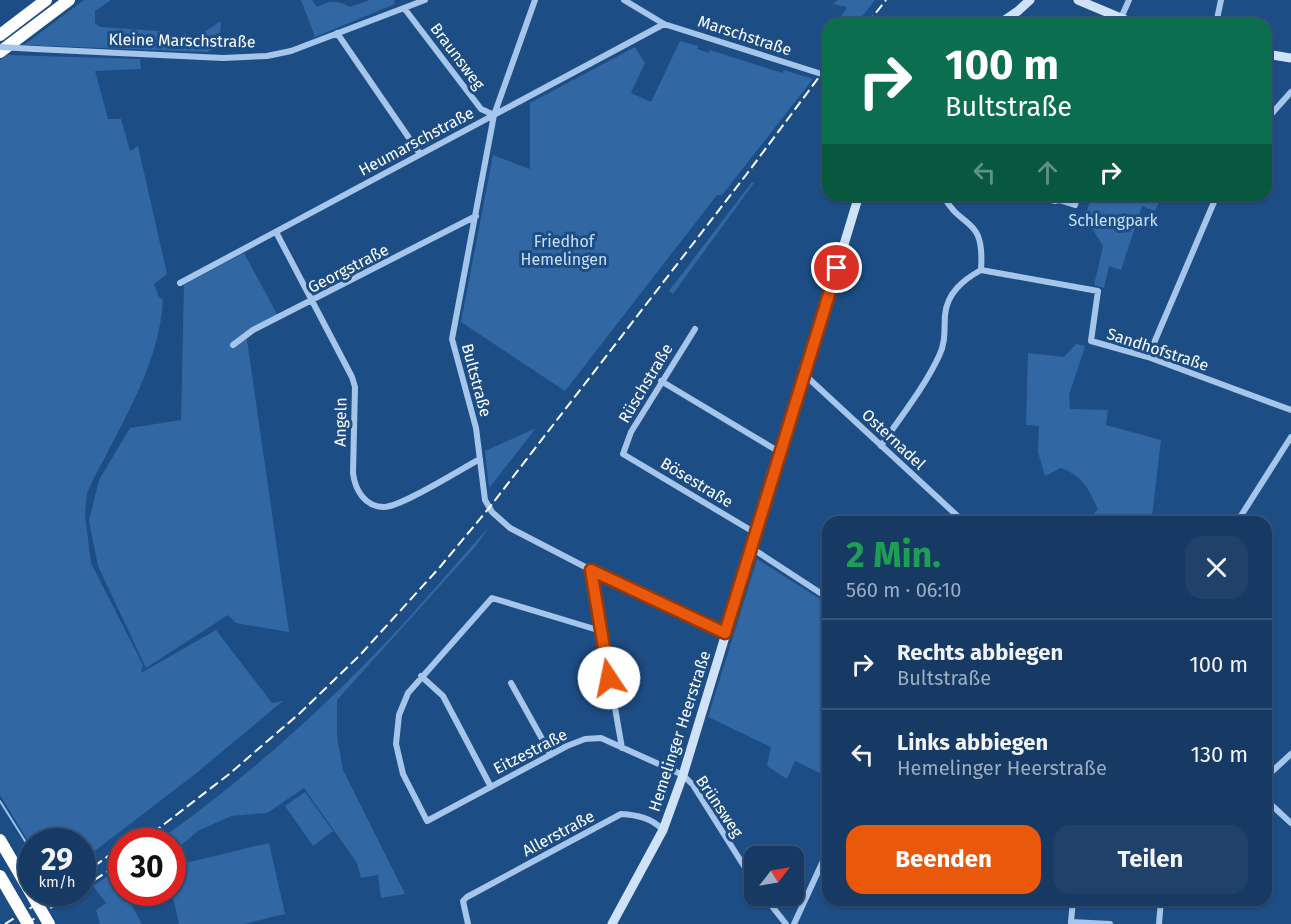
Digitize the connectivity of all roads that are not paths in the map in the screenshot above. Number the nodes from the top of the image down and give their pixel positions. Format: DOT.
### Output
graph roads {
  1 [pos="46,0"];
  2 [pos="69,0"];
  3 [pos="425,0"];
  4 [pos="535,0"];
  5 [pos="624,0"];
  6 [pos="1030,0"];
  7 [pos="1078,0"];
  8 [pos="1129,0"];
  9 [pos="1221,0"];
  10 [pos="404,8"];
  11 [pos="1008,18"];
  12 [pos="1121,18"];
  13 [pos="1217,18"];
  14 [pos="664,24"];
  15 [pos="337,33"];
  16 [pos="0,35"];
  17 [pos="0,50"];
  18 [pos="1272,55"];
  19 [pos="1291,58"];
  20 [pos="822,74"];
  21 [pos="1291,92"];
  22 [pos="1272,113"];
  23 [pos="494,115"];
  24 [pos="420,154"];
  25 [pos="857,201"];
  26 [pos="947,201"];
  27 [pos="1215,201"];
  28 [pos="476,216"];
  29 [pos="276,232"];
  30 [pos="981,270"];
  31 [pos="180,283"];
  32 [pos="313,301"];
  33 [pos="695,329"];
  34 [pos="233,345"];
  35 [pos="1148,357"];
  36 [pos="806,376"];
  37 [pos="661,381"];
  38 [pos="1291,410"];
  39 [pos="1291,437"];
  40 [pos="881,446"];
  41 [pos="781,453"];
  42 [pos="622,454"];
  43 [pos="480,459"];
  44 [pos="957,516"];
  45 [pos="1241,516"];
  46 [pos="757,534"];
  47 [pos="753,549"];
  48 [pos="591,570"];
  49 [pos="822,594"];
  50 [pos="601,632"];
  51 [pos="725,633"];
  52 [pos="422,676"];
  53 [pos="512,683"];
  54 [pos="622,748"];
  55 [pos="1291,754"];
  56 [pos="551,755"];
  57 [pos="1272,771"];
  58 [pos="683,775"];
  59 [pos="491,787"];
  60 [pos="1272,806"];
  61 [pos="1291,823"];
  62 [pos="663,830"];
  63 [pos="0,840"];
  64 [pos="822,863"];
  65 [pos="744,866"];
  66 [pos="0,876"];
  67 [pos="772,906"];
  68 [pos="1072,906"];
  69 [pos="1160,906"];
  70 [pos="1071,923"];
  71 [pos="28,924"];
  72 [pos="49,924"];
  73 [pos="468,924"];
  74 [pos="612,924"];
  75 [pos="786,924"];
  76 [pos="794,924"];
  77 [pos="1110,924"];
  78 [pos="1159,924"];
  1 -- 16 [label="highway"];
  2 -- 17 [label="highway"];
  3 -- 10 [label="street, Kleine Marschstraße"];
  4 -- 23 [label="street, Bultstraße"];
  5 -- 14 [label="street, Marschstraße"];
  6 -- 11 [label="main road"];
  7 -- 12 [label="main road"];
  8 -- 12 [label="street"];
  9 -- 13 [label="street"];
  10 -- 15 [label="street, Kleine Marschstraße"];
  10 -- 23 [label="street, Braunsweg"];
  14 -- 20 [label="street, Marschstraße"];
  14 -- 23 [label="street, Heumarschstraße"];
  15 -- 17 [label="street, Kleine Marschstraße, bridge"];
  15 -- 24 [label="street"];
  18 -- 19 [label="main road"];
  21 -- 22 [label="street"];
  23 -- 24 [label="street, Heumarschstraße"];
  23 -- 28 [label="street, Bultstraße"];
  24 -- 29 [label="street, Heumarschstraße"];
  25 -- 36 [label="main road, Hemelinger Heerstraße"];
  26 -- 30 [label="street"];
  27 -- 35 [label="street"];
  28 -- 32 [label="street, Georgstraße"];
  28 -- 43 [label="street, Bultstraße"];
  29 -- 31 [label="street, Heumarschstraße"];
  29 -- 32 [label="street, Angeln"];
  30 -- 35 [label="street, Sandhofstraße"];
  30 -- 40 [label="street"];
  32 -- 34 [label="street, Georgstraße"];
  32 -- 43 [label="street, Angeln"];
  33 -- 37 [label="street, Rüschstraße"];
  35 -- 38 [label="street, Sandhofstraße"];
  36 -- 40 [label="street, Osternadel"];
  36 -- 41 [label="main road, Hemelinger Heerstraße"];
  37 -- 41 [label="street"];
  37 -- 42 [label="street, Rüschstraße"];
  39 -- 45 [label="street"];
  40 -- 44 [label="street, Osternadel"];
  41 -- 46 [label="main road, Hemelinger Heerstraße"];
  42 -- 46 [label="street, Bösestraße"];
  43 -- 48 [label="street, Bultstraße"];
  46 -- 47 [label="main road, Hemelinger Heerstraße"];
  47 -- 49 [label="street"];
  47 -- 51 [label="main road, Hemelinger Heerstraße"];
  48 -- 50 [label="street"];
  48 -- 51 [label="street, Bultstraße"];
  50 -- 52 [label="street"];
  50 -- 54 [label="street"];
  51 -- 58 [label="main road, Hemelinger Heerstraße"];
  52 -- 59 [label="street"];
  52 -- 59 [label="street, Eitzestraße"];
  53 -- 56 [label="street"];
  54 -- 56 [label="street, Eitzestraße"];
  54 -- 58 [label="street, Eitzestraße"];
  55 -- 57 [label="street"];
  56 -- 59 [label="street, Eitzestraße"];
  58 -- 62 [label="main road, Hemelinger Heerstraße"];
  58 -- 65 [label="street, Brünsweg"];
  60 -- 61 [label="street"];
  62 -- 73 [label="street, Allerstraße"];
  62 -- 74 [label="main road, Hemelinger Heerstraße"];
  63 -- 72 [label="highway"];
  64 -- 76 [label="street"];
  66 -- 71 [label="highway"];
  67 -- 75 [label="street"];
  68 -- 70 [label="street"];
  69 -- 78 [label="street"];
  70 -- 77 [label="street"];
}
